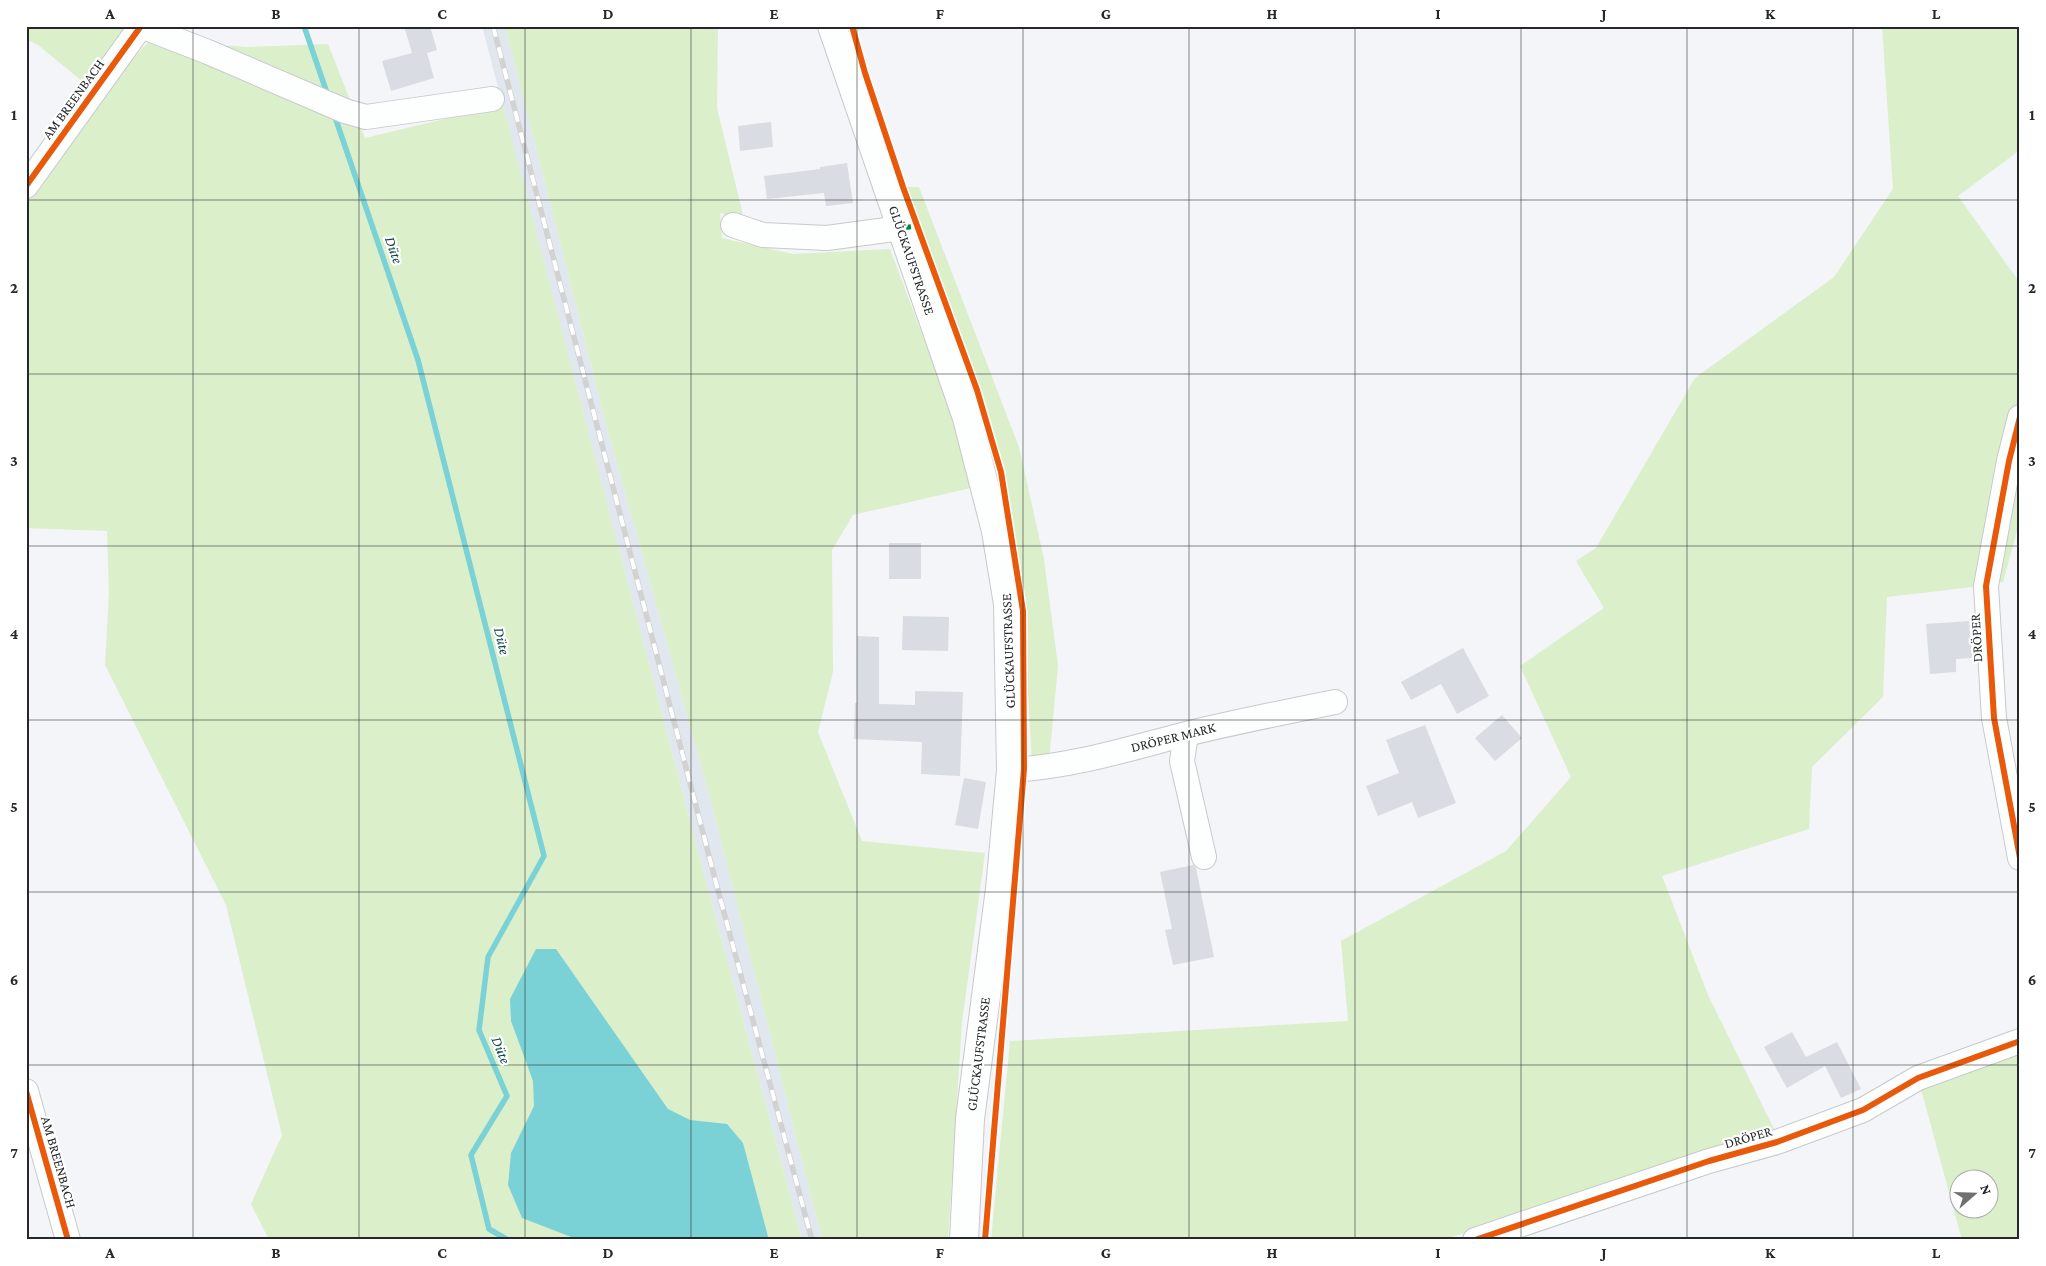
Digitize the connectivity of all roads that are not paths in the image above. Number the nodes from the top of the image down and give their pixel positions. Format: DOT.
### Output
graph roads {
  1 [pos="141,26"];
  2 [pos="832,26"];
  3 [pos="492,99"];
  4 [pos="26,186"];
  5 [pos="733,225"];
  6 [pos="901,228"];
  7 [pos="2020,417"];
  8 [pos="1335,702"];
  9 [pos="1186,734"];
  10 [pos="1011,770"];
  11 [pos="1204,857"];
  12 [pos="2020,858"];
  13 [pos="2020,1041"];
  14 [pos="26,1091"];
  15 [pos="68,1240"];
  16 [pos="964,1240"];
  17 [pos="1475,1240"];
  1 -- 3 [label="street, AM BREENBACH"];
  1 -- 4 [label="street, AM BREENBACH"];
  2 -- 6 [label="main road, GLÜCKAUFSTRASSE"];
  5 -- 6 [label="street"];
  6 -- 10 [label="main road, GLÜCKAUFSTRASSE"];
  7 -- 12 [label="street, DRÖPER"];
  8 -- 9 [label="street, DRÖPER MARK"];
  9 -- 10 [label="street, DRÖPER MARK"];
  9 -- 11 [label="street"];
  10 -- 16 [label="main road, GLÜCKAUFSTRASSE"];
  13 -- 17 [label="street, DRÖPER"];
  14 -- 15 [label="street, AM BREENBACH"];
}
